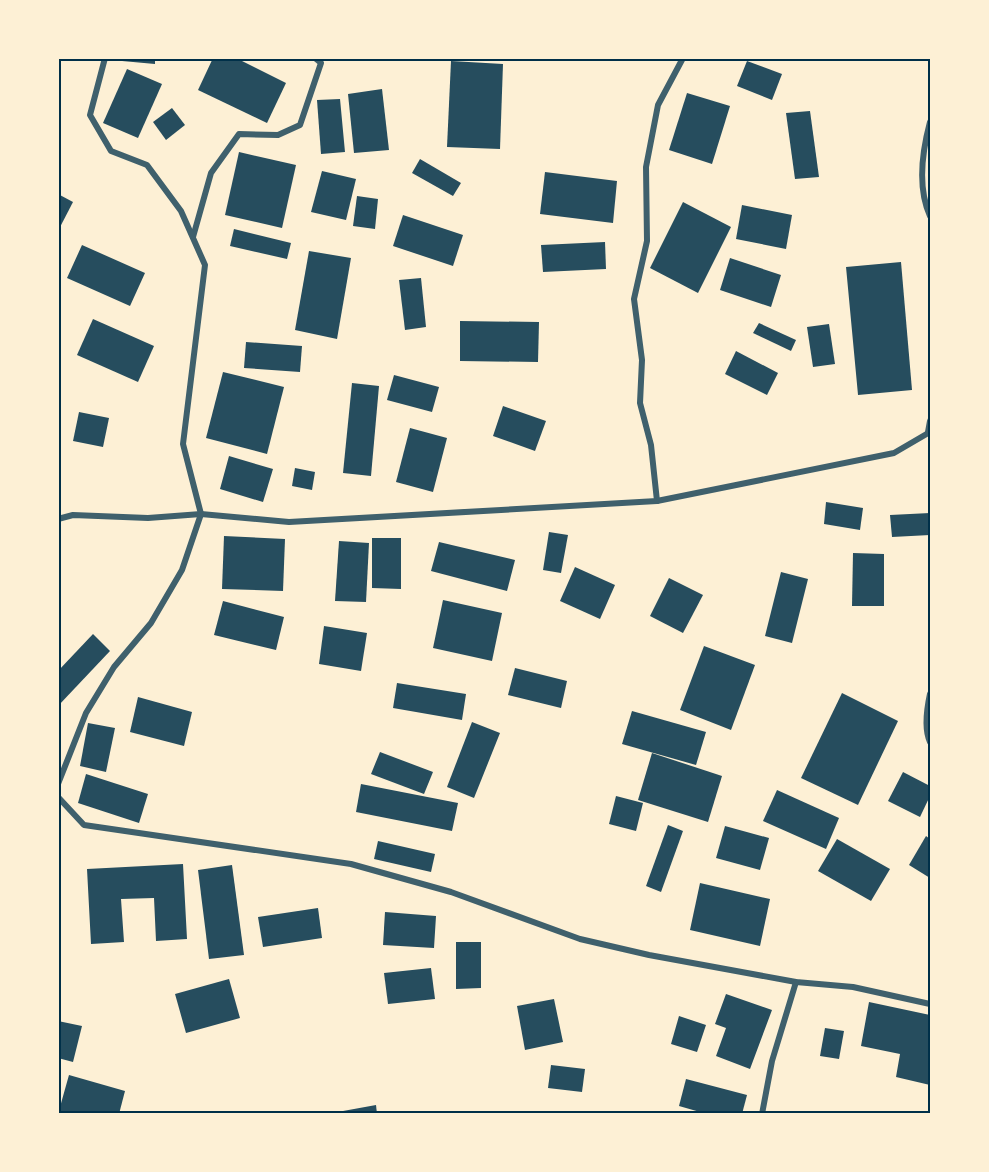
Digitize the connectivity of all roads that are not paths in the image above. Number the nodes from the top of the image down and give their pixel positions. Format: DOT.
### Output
graph roads {
  1 [pos="105,58"];
  2 [pos="315,58"];
  3 [pos="683,58"];
  4 [pos="930,122"];
  5 [pos="930,216"];
  6 [pos="193,237"];
  7 [pos="930,421"];
  8 [pos="929,432"];
  9 [pos="657,501"];
  10 [pos="201,514"];
  11 [pos="58,519"];
  12 [pos="930,694"];
  13 [pos="930,742"];
  14 [pos="58,784"];
  15 [pos="58,797"];
  16 [pos="796,982"];
  17 [pos="930,1004"];
  18 [pos="762,1113"];
  1 -- 6 [label="street"];
  2 -- 6 [label="street"];
  3 -- 9 [label="street"];
  4 -- 5 [label="street"];
  6 -- 10 [label="street"];
  7 -- 8 [label="street"];
  8 -- 9 [label="street"];
  9 -- 10 [label="street"];
  10 -- 11 [label="street"];
  10 -- 14 [label="street"];
  12 -- 13 [label="street"];
  15 -- 16 [label="street"];
  16 -- 17 [label="street"];
  16 -- 18 [label="street"];
}
